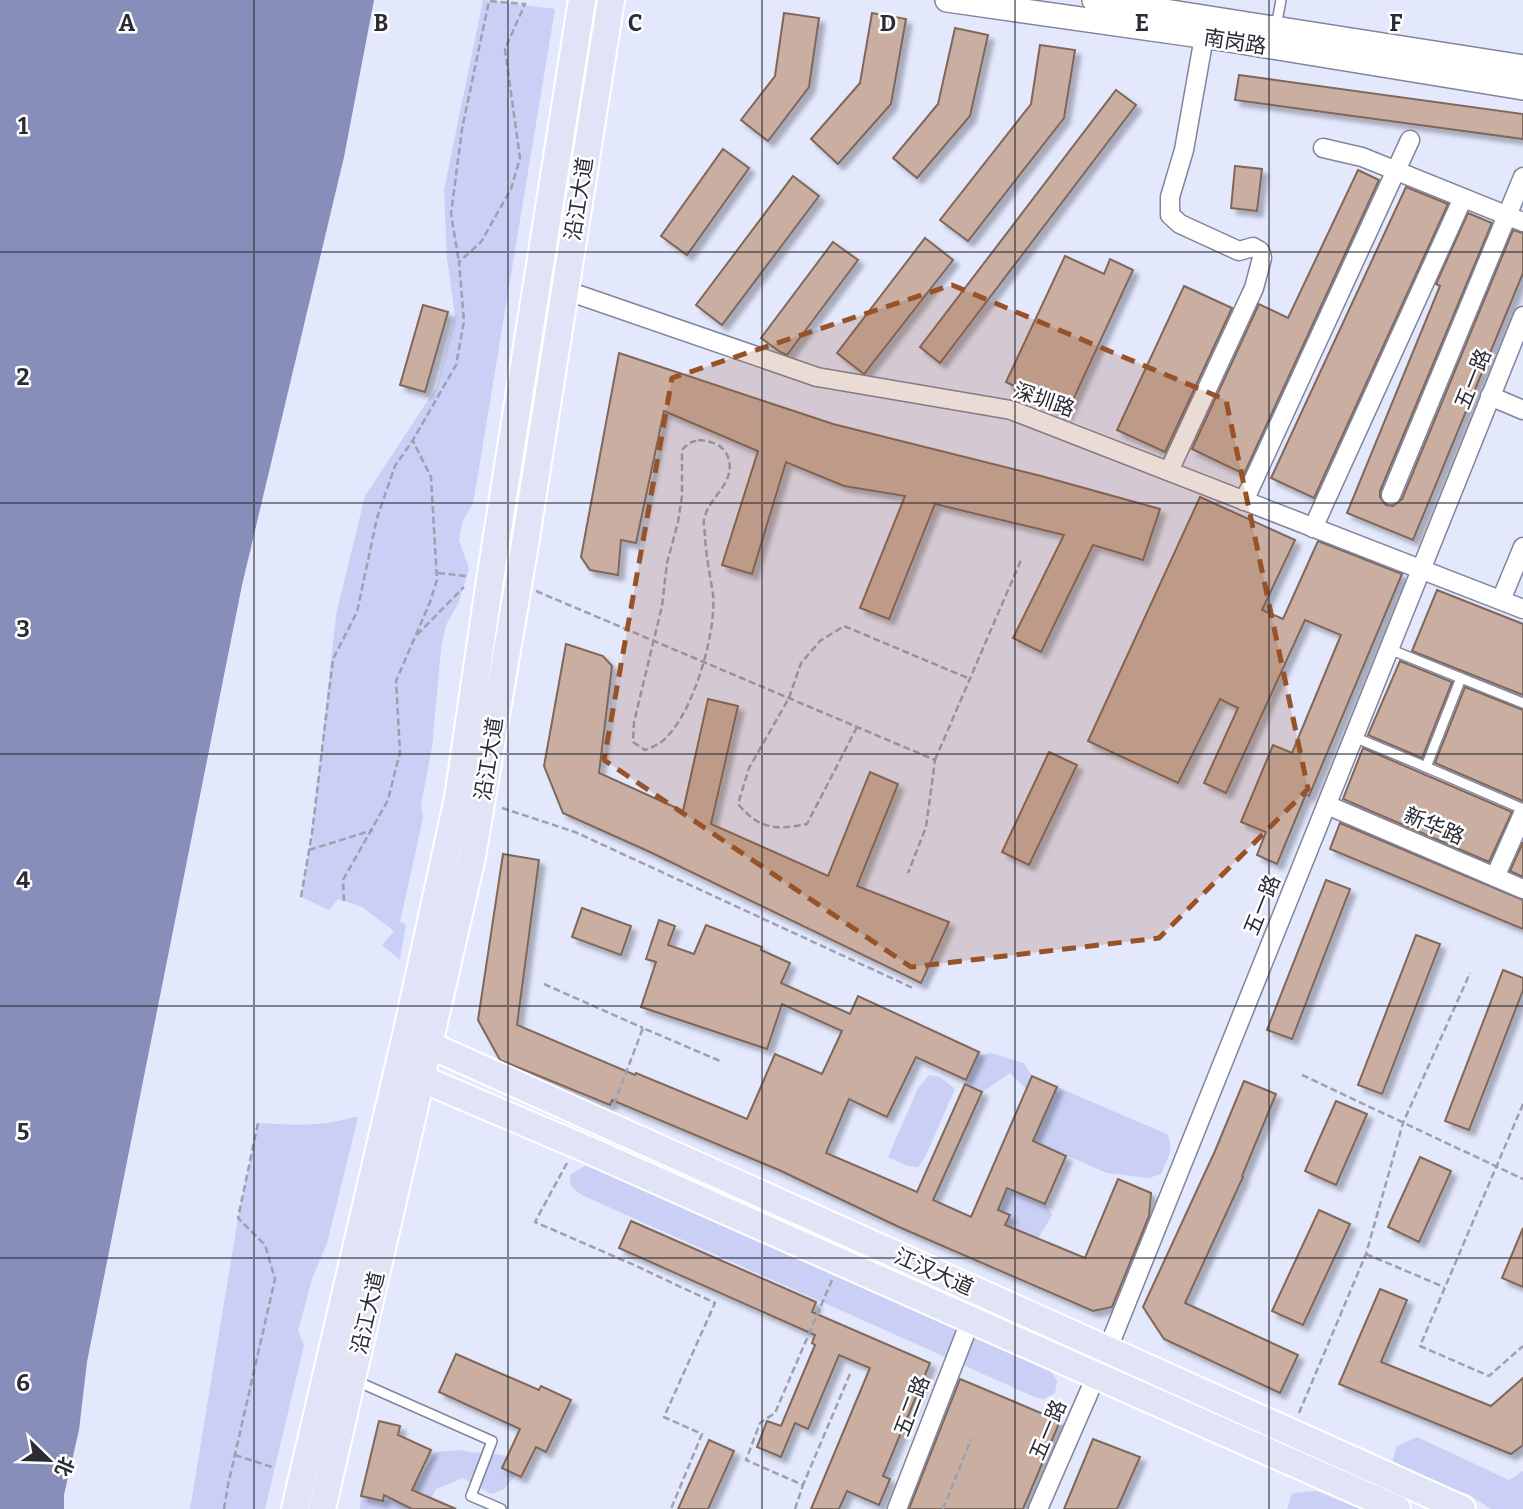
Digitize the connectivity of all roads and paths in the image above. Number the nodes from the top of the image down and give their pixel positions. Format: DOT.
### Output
graph roads {
  1 [pos="582,0"];
  2 [pos="611,0"];
  3 [pos="947,0"];
  4 [pos="1094,0"];
  5 [pos="1281,0"];
  6 [pos="1276,27"];
  7 [pos="1204,37"];
  8 [pos="1523,67"];
  9 [pos="1523,88"];
  10 [pos="1409,140"];
  11 [pos="1323,148"];
  12 [pos="1397,171"];
  13 [pos="1523,177"];
  14 [pos="1463,198"];
  15 [pos="1515,219"];
  16 [pos="459,262"];
  17 [pos="538,280"];
  18 [pos="565,290"];
  19 [pos="1523,316"];
  20 [pos="1490,396"];
  21 [pos="1523,410"];
  22 [pos="413,440"];
  23 [pos="1169,471"];
  24 [pos="1391,495"];
  25 [pos="1244,501"];
  26 [pos="1313,528"];
  27 [pos="1523,547"];
  28 [pos="1021,560"];
  29 [pos="1421,570"];
  30 [pos="437,573"];
  31 [pos="467,576"];
  32 [pos="518,584"];
  33 [pos="464,587"];
  34 [pos="1501,600"];
  35 [pos="1523,609"];
  36 [pos="415,638"];
  37 [pos="654,640"];
  38 [pos="1390,649"];
  39 [pos="705,662"];
  40 [pos="1461,678"];
  41 [pos="970,679"];
  42 [pos="789,698"];
  43 [pos="1523,703"];
  44 [pos="857,727"];
  45 [pos="1354,737"];
  46 [pos="935,760"];
  47 [pos="1426,767"];
  48 [pos="483,802"];
  49 [pos="1327,804"];
  50 [pos="1523,808"];
  51 [pos="1523,814"];
  52 [pos="373,830"];
  53 [pos="309,850"];
  54 [pos="908,873"];
  55 [pos="1495,877"];
  56 [pos="1523,889"];
  57 [pos="301,897"];
  58 [pos="344,901"];
  59 [pos="1470,973"];
  60 [pos="544,984"];
  61 [pos="913,988"];
  62 [pos="643,1028"];
  63 [pos="418,1039"];
  64 [pos="720,1061"];
  65 [pos="398,1070"];
  66 [pos="1302,1075"];
  67 [pos="423,1078"];
  68 [pos="1523,1104"];
  69 [pos="258,1123"];
  70 [pos="606,1123"];
  71 [pos="1403,1123"];
  72 [pos="577,1145"];
  73 [pos="1496,1167"];
  74 [pos="1523,1179"];
  75 [pos="1366,1254"];
  76 [pos="840,1261"];
  77 [pos="1445,1287"];
  78 [pos="971,1319"];
  79 [pos="1523,1346"];
  80 [pos="1102,1363"];
  81 [pos="850,1374"];
  82 [pos="352,1380"];
  83 [pos="1291,1433"];
  84 [pos="971,1439"];
  85 [pos="235,1455"];
  86 [pos="275,1468"];
  87 [pos="803,1485"];
  88 [pos="224,1509"];
  89 [pos="295,1509"];
  90 [pos="322,1509"];
  91 [pos="501,1509"];
  92 [pos="671,1509"];
  93 [pos="795,1509"];
  94 [pos="897,1509"];
  95 [pos="943,1509"];
  96 [pos="1038,1509"];
  97 [pos="1397,1509"];
  98 [pos="1462,1509"];
  1 -- 17 [label="main road, 沿江大道"];
  2 -- 18 [label="main road, 沿江大道"];
  3 -- 7 [label="main road, 南岗路"];
  4 -- 6 [label="main road, 南岗路"];
  5 -- 6 [label="lane"];
  6 -- 8 [label="main road, 南岗路"];
  7 -- 9 [label="main road, 南岗路"];
  7 -- 23 [label="street"];
  10 -- 12 [label="street"];
  11 -- 12 [label="street"];
  12 -- 14 [label="street"];
  12 -- 25 [label="street"];
  13 -- 15 [label="street"];
  14 -- 15 [label="street"];
  14 -- 26 [label="street"];
  15 -- 24 [label="street"];
  16 -- 16 [label="path"];
  16 -- 22 [label="path"];
  17 -- 18 [label="street, 深圳路"];
  17 -- 63 [label="main road, 沿江大道"];
  18 -- 23 [label="street, 深圳路"];
  18 -- 32 [label="main road, 沿江大道"];
  19 -- 20 [label="street, 五一路"];
  20 -- 21 [label="street"];
  20 -- 29 [label="street, 五一路"];
  22 -- 30 [label="path"];
  22 -- 53 [label="path"];
  23 -- 25 [label="street, 深圳路"];
  25 -- 26 [label="street, 深圳路"];
  26 -- 29 [label="street, 深圳路"];
  27 -- 34 [label="street"];
  28 -- 41 [label="path"];
  29 -- 34 [label="street, 深圳路"];
  29 -- 38 [label="street, 五一路"];
  30 -- 31 [label="path"];
  30 -- 36 [label="path"];
  32 -- 37 [label="path"];
  32 -- 48 [label="main road, 沿江大道"];
  33 -- 36 [label="path"];
  34 -- 35 [label="street, 深圳路"];
  36 -- 52 [label="path"];
  37 -- 39 [label="path"];
  37 -- 39 [label="path"];
  37 -- 39 [label="path"];
  38 -- 40 [label="lane"];
  38 -- 45 [label="street, 五一路"];
  39 -- 42 [label="path"];
  40 -- 43 [label="lane"];
  40 -- 47 [label="lane"];
  41 -- 42 [label="path"];
  41 -- 46 [label="path"];
  42 -- 44 [label="path"];
  42 -- 44 [label="path"];
  44 -- 46 [label="path"];
  45 -- 47 [label="lane"];
  45 -- 49 [label="street, 五一路"];
  46 -- 54 [label="path"];
  47 -- 50 [label="lane"];
  48 -- 61 [label="path"];
  48 -- 63 [label="main road, 沿江大道"];
  49 -- 55 [label="street, 新华路"];
  49 -- 80 [label="street, 五一路"];
  51 -- 55 [label="street"];
  52 -- 53 [label="path"];
  52 -- 58 [label="path"];
  53 -- 57 [label="path"];
  55 -- 56 [label="street, 新华路"];
  59 -- 71 [label="path"];
  60 -- 62 [label="path"];
  62 -- 64 [label="path"];
  62 -- 70 [label="path"];
  63 -- 65 [label="main road, 沿江大道"];
  63 -- 67 [label="main road, 沿江大道"];
  63 -- 70 [label="main road, 江汉大道"];
  65 -- 67 [label="main road, 江汉大道"];
  65 -- 89 [label="main road, 沿江大道"];
  66 -- 71 [label="path"];
  67 -- 72 [label="main road, 江汉大道"];
  67 -- 82 [label="main road, 沿江大道"];
  68 -- 73 [label="path"];
  69 -- 85 [label="path"];
  70 -- 80 [label="main road, 江汉大道"];
  71 -- 73 [label="path"];
  71 -- 75 [label="path"];
  72 -- 76 [label="main road, 江汉大道"];
  72 -- 92 [label="path"];
  73 -- 74 [label="path"];
  73 -- 77 [label="path"];
  75 -- 77 [label="path"];
  75 -- 83 [label="path"];
  76 -- 78 [label="main road, 江汉大道"];
  76 -- 87 [label="path"];
  77 -- 79 [label="path"];
  78 -- 80 [label="main road, 江汉大道"];
  78 -- 94 [label="street, 五二路"];
  80 -- 83 [label="main road, 江汉大道"];
  80 -- 96 [label="street, 五一路"];
  80 -- 97 [label="main road, 江汉大道"];
  81 -- 87 [label="path"];
  82 -- 90 [label="main road, 沿江大道"];
  82 -- 91 [label="lane"];
  83 -- 98 [label="main road, 江汉大道"];
  84 -- 95 [label="path"];
  85 -- 86 [label="path"];
  85 -- 88 [label="path"];
  87 -- 93 [label="path"];
}
